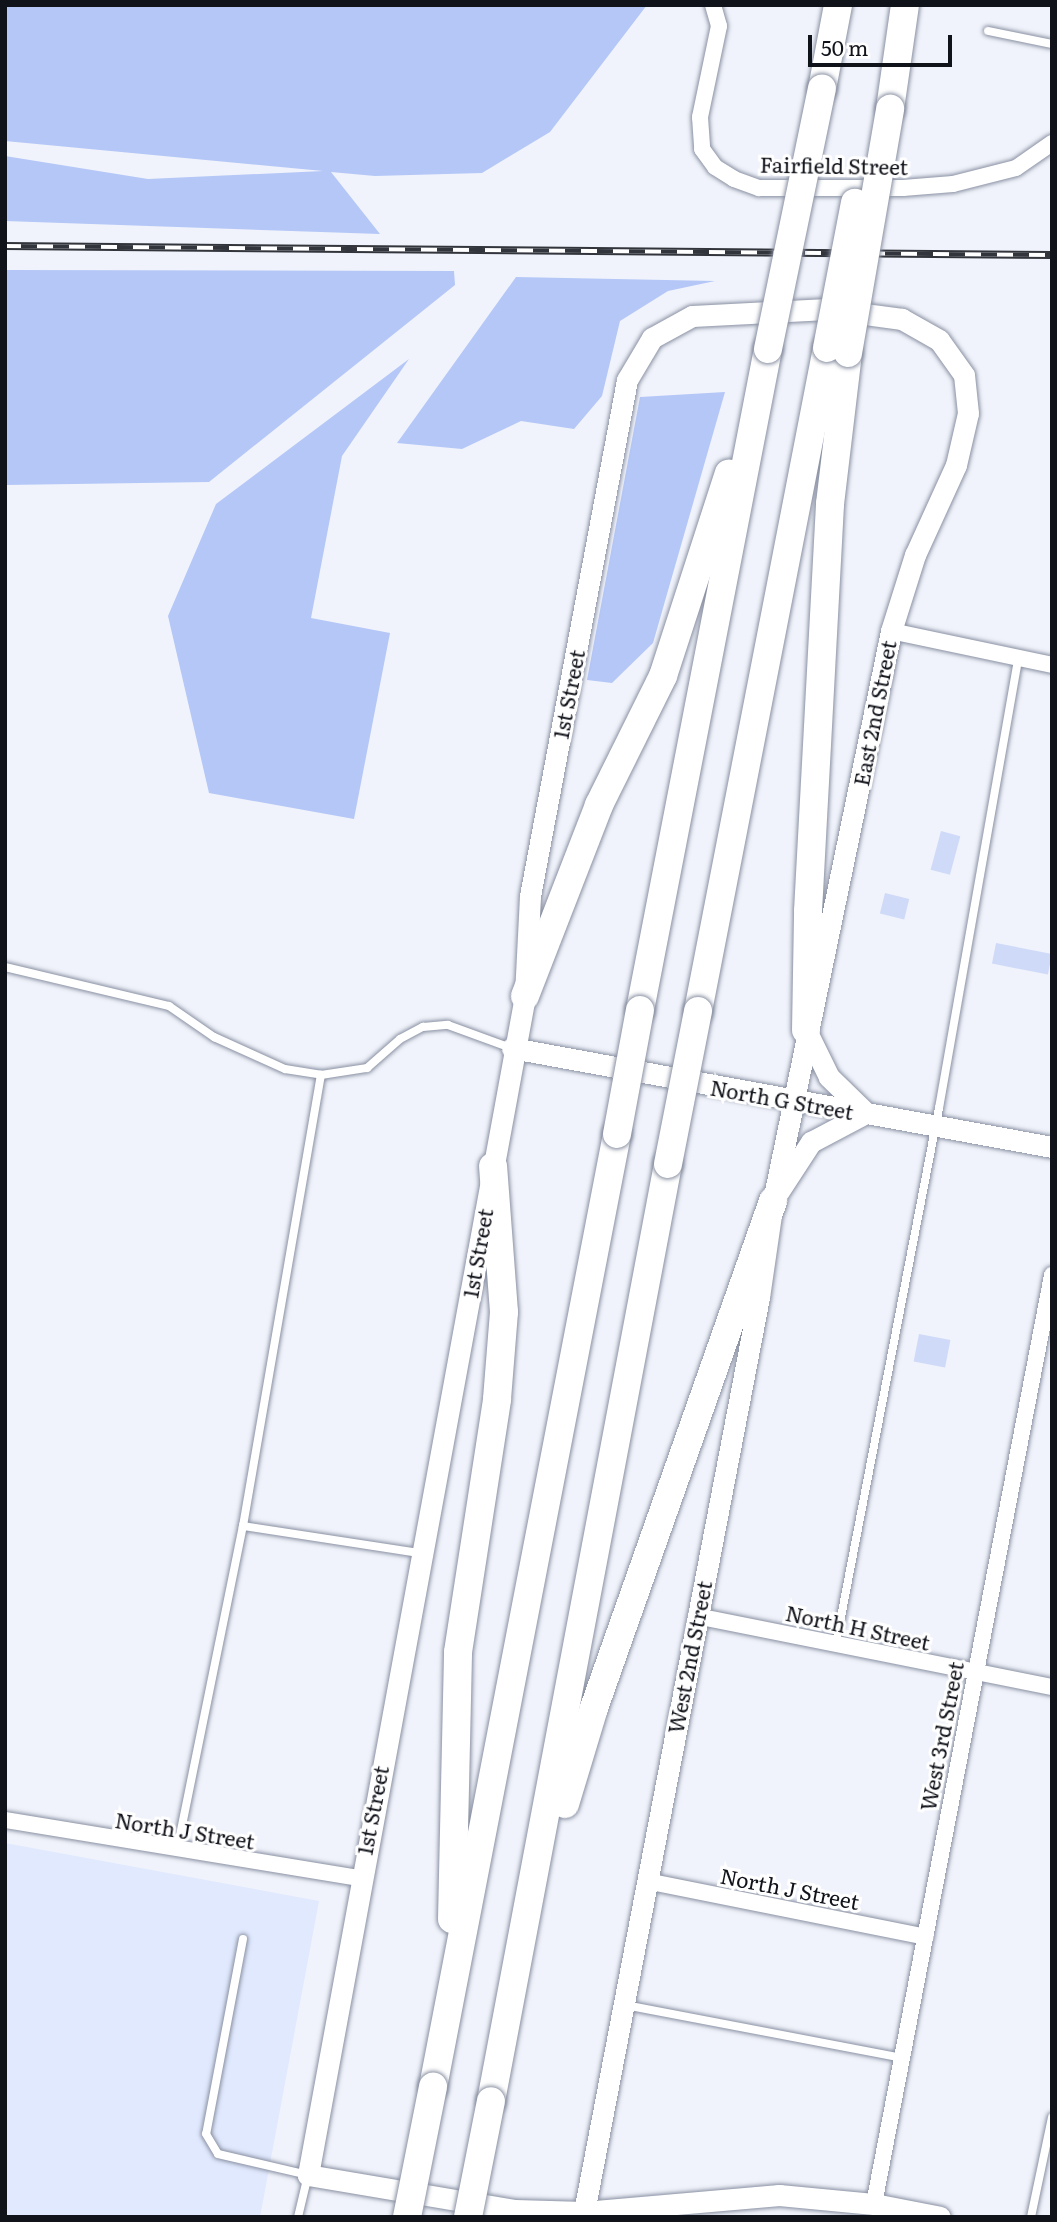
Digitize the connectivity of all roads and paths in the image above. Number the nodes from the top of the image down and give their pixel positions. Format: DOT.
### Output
graph roads {
  1 [pos="713,5"];
  2 [pos="838,5"];
  3 [pos="894,5"];
  4 [pos="905,5"];
  5 [pos="988,31"];
  6 [pos="1052,44"];
  7 [pos="882,107"];
  8 [pos="1052,143"];
  9 [pos="692,316"];
  10 [pos="837,351"];
  11 [pos="760,388"];
  12 [pos="891,631"];
  13 [pos="1018,658"];
  14 [pos="1052,665"];
  15 [pos="5,967"];
  16 [pos="525,996"];
  17 [pos="806,1030"];
  18 [pos="512,1048"];
  19 [pos="321,1075"];
  20 [pos="792,1102"];
  21 [pos="866,1113"];
  22 [pos="936,1124"];
  23 [pos="1052,1147"];
  24 [pos="493,1166"];
  25 [pos="773,1201"];
  26 [pos="1052,1275"];
  27 [pos="243,1526"];
  28 [pos="423,1553"];
  29 [pos="696,1616"];
  30 [pos="836,1643"];
  31 [pos="974,1673"];
  32 [pos="1052,1688"];
  33 [pos="5,1820"];
  34 [pos="177,1852"];
  35 [pos="359,1878"];
  36 [pos="646,1881"];
  37 [pos="925,1937"];
  38 [pos="243,1939"];
  39 [pos="523,1944"];
  40 [pos="450,2000"];
  41 [pos="622,2004"];
  42 [pos="902,2058"];
  43 [pos="1052,2117"];
  44 [pos="308,2175"];
  45 [pos="874,2204"];
  46 [pos="584,2212"];
  47 [pos="935,2216"];
  48 [pos="298,2217"];
  49 [pos="407,2217"];
  50 [pos="468,2217"];
  51 [pos="1031,2217"];
  1 -- 8 [label="street, Fairfield Street"];
  2 -- 11 [label="highway, bridge"];
  3 -- 7 [label="highway"];
  4 -- 7 [label="highway"];
  5 -- 6 [label="lane"];
  7 -- 10 [label="highway, bridge"];
  9 -- 12 [label="street, East 2nd Street"];
  9 -- 16 [label="street, 1st Street"];
  10 -- 17 [label="highway"];
  10 -- 39 [label="highway, bridge"];
  11 -- 16 [label="highway"];
  11 -- 40 [label="highway, bridge"];
  12 -- 13 [label="street"];
  12 -- 17 [label="street, East 2nd Street"];
  13 -- 14 [label="street"];
  13 -- 22 [label="lane"];
  15 -- 19 [label="lane"];
  16 -- 18 [label="street, 1st Street"];
  17 -- 20 [label="street, East 2nd Street"];
  17 -- 21 [label="street"];
  18 -- 19 [label="lane"];
  18 -- 20 [label="street, North G Street"];
  18 -- 24 [label="street, 1st Street"];
  19 -- 27 [label="lane"];
  20 -- 21 [label="street, North G Street"];
  20 -- 25 [label="street, West 2nd Street"];
  21 -- 22 [label="street, North G Street"];
  21 -- 25 [label="street"];
  22 -- 23 [label="street, North G Street"];
  22 -- 30 [label="lane"];
  24 -- 28 [label="street, 1st Street"];
  24 -- 40 [label="highway"];
  25 -- 29 [label="street, West 2nd Street"];
  25 -- 39 [label="highway"];
  26 -- 31 [label="street, West 3rd Street"];
  27 -- 28 [label="lane"];
  27 -- 34 [label="lane"];
  28 -- 35 [label="street, 1st Street"];
  29 -- 30 [label="street, North H Street"];
  29 -- 36 [label="street, West 2nd Street"];
  30 -- 31 [label="street, North H Street"];
  31 -- 32 [label="street, North H Street"];
  31 -- 37 [label="street, West 3rd Street"];
  33 -- 34 [label="street, North J Street"];
  34 -- 35 [label="street, North J Street"];
  35 -- 44 [label="street, 1st Street"];
  36 -- 37 [label="street, North J Street"];
  36 -- 41 [label="street, West 2nd Street"];
  37 -- 42 [label="street, West 3rd Street"];
  38 -- 44 [label="lane"];
  39 -- 50 [label="highway, bridge"];
  40 -- 49 [label="highway, bridge"];
  41 -- 42 [label="lane"];
  41 -- 46 [label="street, West 2nd Street"];
  42 -- 45 [label="street, West 3rd Street"];
  43 -- 51 [label="lane"];
  44 -- 46 [label="street"];
  44 -- 48 [label="lane, 1st Street"];
  45 -- 46 [label="street"];
  45 -- 47 [label="street"];
}
